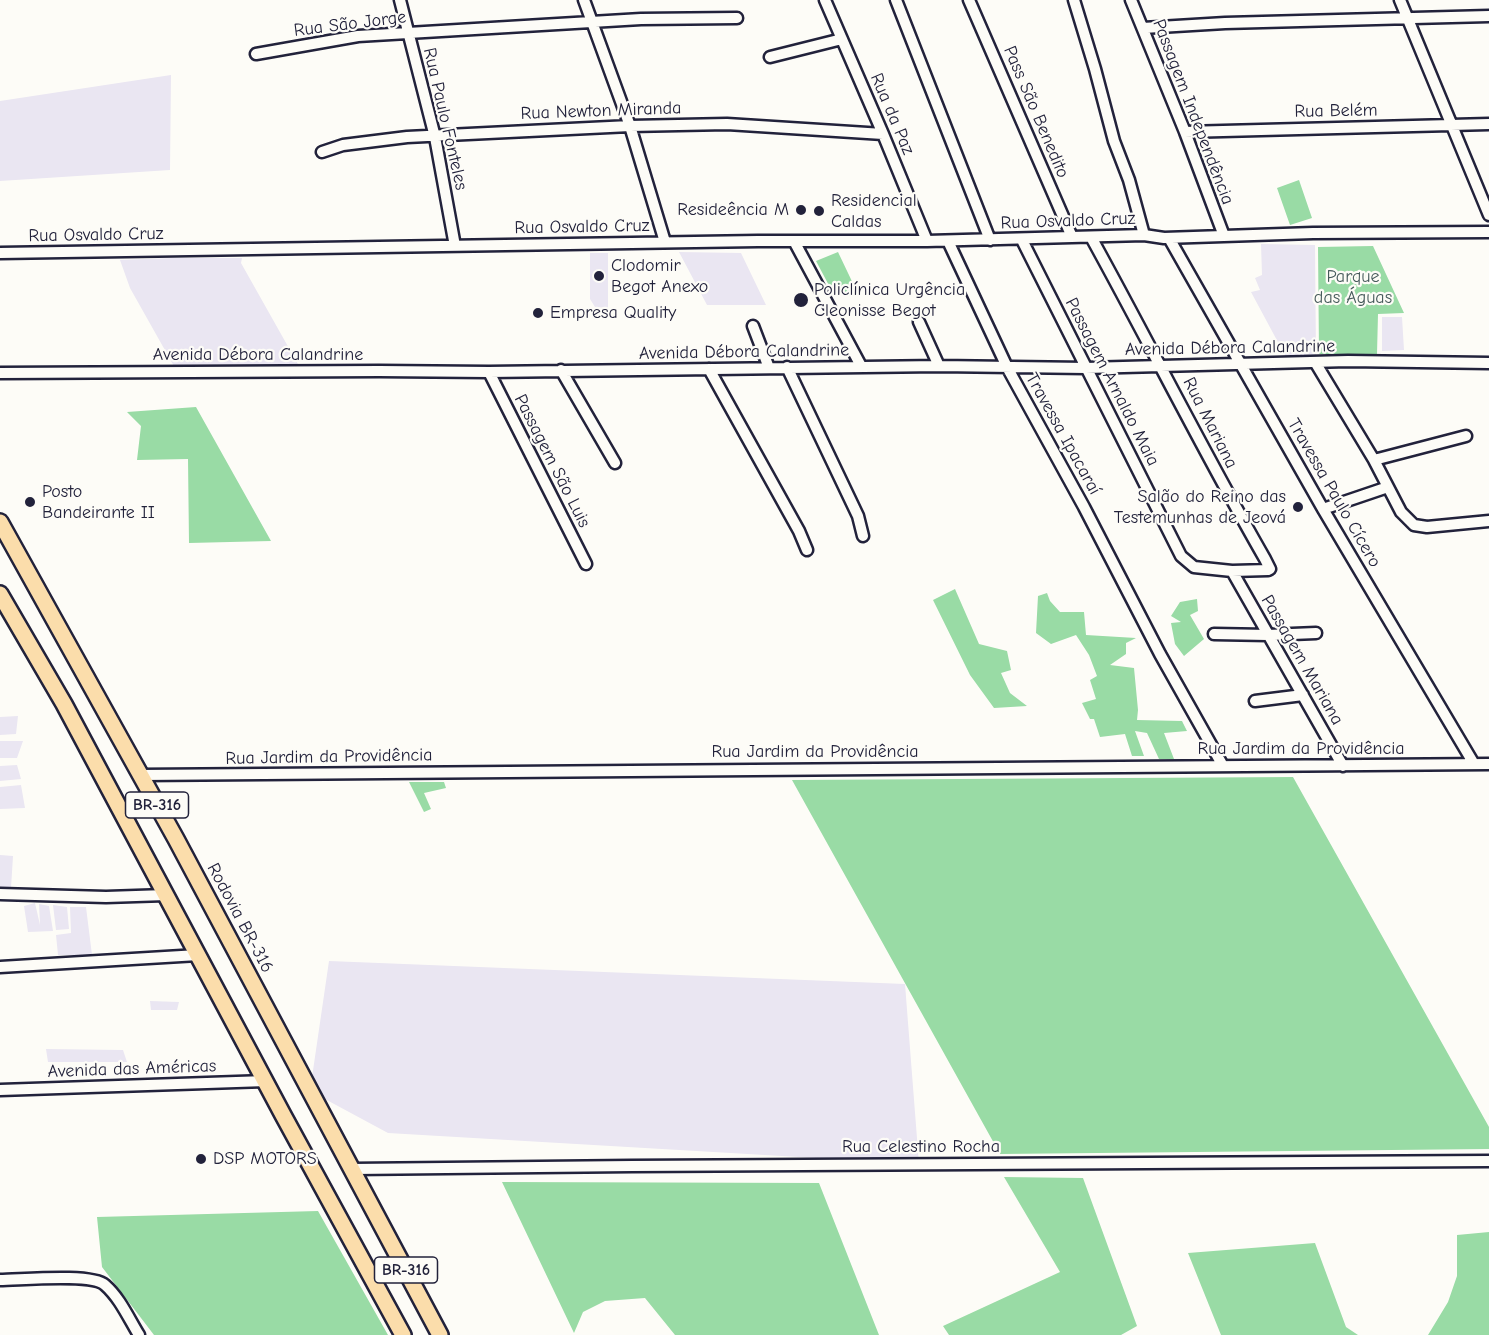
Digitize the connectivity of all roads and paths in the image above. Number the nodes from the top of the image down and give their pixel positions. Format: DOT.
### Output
graph roads {
  1 [pos="400,0"];
  2 [pos="584,0"];
  3 [pos="825,0"];
  4 [pos="896,0"];
  5 [pos="969,0"];
  6 [pos="1074,0"];
  7 [pos="1131,0"];
  8 [pos="1400,0"];
  9 [pos="1489,16"];
  10 [pos="737,18"];
  11 [pos="1406,18"];
  12 [pos="593,22"];
  13 [pos="1143,28"];
  14 [pos="408,33"];
  15 [pos="842,39"];
  16 [pos="256,54"];
  17 [pos="770,57"];
  18 [pos="1489,124"];
  19 [pos="1451,125"];
  20 [pos="630,126"];
  21 [pos="1185,132"];
  22 [pos="884,134"];
  23 [pos="435,137"];
  24 [pos="322,152"];
  25 [pos="1489,215"];
  26 [pos="1489,232"];
  27 [pos="1144,235"];
  28 [pos="1224,236"];
  29 [pos="1072,237"];
  30 [pos="1091,237"];
  31 [pos="1169,238"];
  32 [pos="990,240"];
  33 [pos="1022,240"];
  34 [pos="927,241"];
  35 [pos="948,241"];
  36 [pos="665,242"];
  37 [pos="794,242"];
  38 [pos="455,246"];
  39 [pos="0,253"];
  40 [pos="919,322"];
  41 [pos="753,326"];
  42 [pos="1315,362"];
  43 [pos="1489,363"];
  44 [pos="1240,364"];
  45 [pos="861,366"];
  46 [pos="939,366"];
  47 [pos="1162,366"];
  48 [pos="786,367"];
  49 [pos="1007,367"];
  50 [pos="769,368"];
  51 [pos="1086,368"];
  52 [pos="709,369"];
  53 [pos="561,370"];
  54 [pos="489,372"];
  55 [pos="0,373"];
  56 [pos="1466,436"];
  57 [pos="1374,460"];
  58 [pos="615,463"];
  59 [pos="1388,487"];
  60 [pos="1323,509"];
  61 [pos="1489,521"];
  62 [pos="0,522"];
  63 [pos="863,536"];
  64 [pos="807,550"];
  65 [pos="586,564"];
  66 [pos="1232,571"];
  67 [pos="0,594"];
  68 [pos="1316,633"];
  69 [pos="1214,634"];
  70 [pos="1268,635"];
  71 [pos="1303,695"];
  72 [pos="1255,701"];
  73 [pos="1474,764"];
  74 [pos="1489,764"];
  75 [pos="1223,766"];
  76 [pos="1343,766"];
  77 [pos="141,775"];
  78 [pos="0,894"];
  79 [pos="166,895"];
  80 [pos="198,955"];
  81 [pos="0,967"];
  82 [pos="266,1081"];
  83 [pos="0,1090"];
  84 [pos="1489,1161"];
  85 [pos="352,1169"];
  86 [pos="0,1280"];
  87 [pos="139,1335"];
  88 [pos="403,1335"];
  89 [pos="440,1335"];
  1 -- 14 [label="street, Rua Paulo Fonteles"];
  2 -- 12 [label="street"];
  3 -- 15 [label="street, Rua da Paz"];
  4 -- 32 [label="street"];
  5 -- 29 [label="street, Pass São Benedito"];
  6 -- 27 [label="street"];
  7 -- 13 [label="street, Passagem Independência"];
  8 -- 11 [label="street"];
  9 -- 11 [label="street"];
  10 -- 12 [label="street, Rua São Jorge"];
  11 -- 13 [label="street"];
  11 -- 19 [label="street"];
  12 -- 14 [label="street, Rua São Jorge"];
  12 -- 20 [label="street"];
  13 -- 21 [label="street, Passagem Independência"];
  14 -- 16 [label="street, Rua São Jorge"];
  14 -- 23 [label="street, Rua Paulo Fonteles"];
  15 -- 17 [label="street"];
  15 -- 22 [label="street, Rua da Paz"];
  18 -- 19 [label="street, Rua Belém"];
  19 -- 21 [label="street, Rua Belém"];
  19 -- 25 [label="street"];
  20 -- 22 [label="street, Rua Newton Miranda"];
  20 -- 23 [label="street, Rua Newton Miranda"];
  20 -- 36 [label="street"];
  21 -- 28 [label="street, Passagem Independência"];
  22 -- 34 [label="street, Rua da Paz"];
  23 -- 24 [label="street, Rua Newton Miranda"];
  23 -- 38 [label="street, Rua Paulo Fonteles"];
  26 -- 28 [label="street, Rua Osvaldo Cruz"];
  27 -- 30 [label="street, Rua Osvaldo Cruz"];
  27 -- 31 [label="street, Rua Osvaldo Cruz"];
  28 -- 31 [label="street, Rua Osvaldo Cruz"];
  29 -- 30 [label="street, Rua Osvaldo Cruz"];
  29 -- 33 [label="street, Rua Osvaldo Cruz"];
  30 -- 47 [label="street, Rua Mariana"];
  31 -- 44 [label="street, Travessa Paulo Cícero"];
  32 -- 33 [label="street, Rua Osvaldo Cruz"];
  32 -- 35 [label="street, Rua Osvaldo Cruz"];
  33 -- 51 [label="street, Passagem Arnaldo Maia"];
  34 -- 35 [label="street, Rua Osvaldo Cruz"];
  34 -- 37 [label="street, Rua Osvaldo Cruz"];
  35 -- 49 [label="street, Travessa Ipacaraí"];
  36 -- 37 [label="street, Rua Osvaldo Cruz"];
  36 -- 38 [label="street, Rua Osvaldo Cruz"];
  37 -- 45 [label="street"];
  38 -- 39 [label="street, Rua Osvaldo Cruz"];
  40 -- 46 [label="street"];
  41 -- 50 [label="street"];
  42 -- 43 [label="street, Avenida Débora Calandrine"];
  42 -- 44 [label="street, Avenida Débora Calandrine"];
  42 -- 57 [label="street"];
  44 -- 47 [label="street, Avenida Débora Calandrine"];
  44 -- 60 [label="street, Travessa Paulo Cícero"];
  45 -- 46 [label="street, Avenida Débora Calandrine"];
  45 -- 48 [label="street, Avenida Débora Calandrine"];
  46 -- 49 [label="street, Avenida Débora Calandrine"];
  47 -- 51 [label="street, Avenida Débora Calandrine"];
  47 -- 66 [label="street, Rua Mariana"];
  48 -- 50 [label="street, Avenida Débora Calandrine"];
  48 -- 63 [label="street"];
  49 -- 51 [label="street, Avenida Débora Calandrine"];
  49 -- 75 [label="street, Travessa Ipacaraí"];
  50 -- 52 [label="street, Avenida Débora Calandrine"];
  51 -- 66 [label="street, Passagem Arnaldo Maia"];
  52 -- 53 [label="street, Avenida Débora Calandrine"];
  52 -- 64 [label="street"];
  53 -- 54 [label="street, Avenida Débora Calandrine"];
  53 -- 58 [label="street"];
  54 -- 55 [label="street, Avenida Débora Calandrine"];
  54 -- 65 [label="street, Passagem São Luis"];
  56 -- 57 [label="street"];
  57 -- 59 [label="street"];
  59 -- 60 [label="street"];
  59 -- 61 [label="street"];
  60 -- 73 [label="street, Travessa Paulo Cícero"];
  62 -- 77 [label="highway, Rodovia BR-316 / BR-316"];
  66 -- 70 [label="street, Passagem Mariana"];
  67 -- 79 [label="highway, BR-316"];
  68 -- 70 [label="street"];
  69 -- 70 [label="street"];
  70 -- 71 [label="street, Passagem Mariana"];
  71 -- 72 [label="street"];
  71 -- 76 [label="street, Passagem Mariana"];
  73 -- 74 [label="street, Rua Jardim da Providência"];
  73 -- 76 [label="street, Rua Jardim da Providência"];
  75 -- 76 [label="street, Rua Jardim da Providência"];
  75 -- 77 [label="street, Rua Jardim da Providência"];
  77 -- 85 [label="highway, Rodovia BR-316 / BR-316"];
  78 -- 79 [label="street"];
  79 -- 80 [label="highway, BR-316"];
  80 -- 81 [label="street"];
  80 -- 82 [label="highway, BR-316"];
  82 -- 83 [label="street, Avenida das Américas"];
  82 -- 88 [label="highway, BR-316"];
  84 -- 85 [label="street, Rua Celestino Rocha"];
  85 -- 89 [label="highway, Rodovia BR-316 / BR-316"];
  86 -- 87 [label="street"];
}
